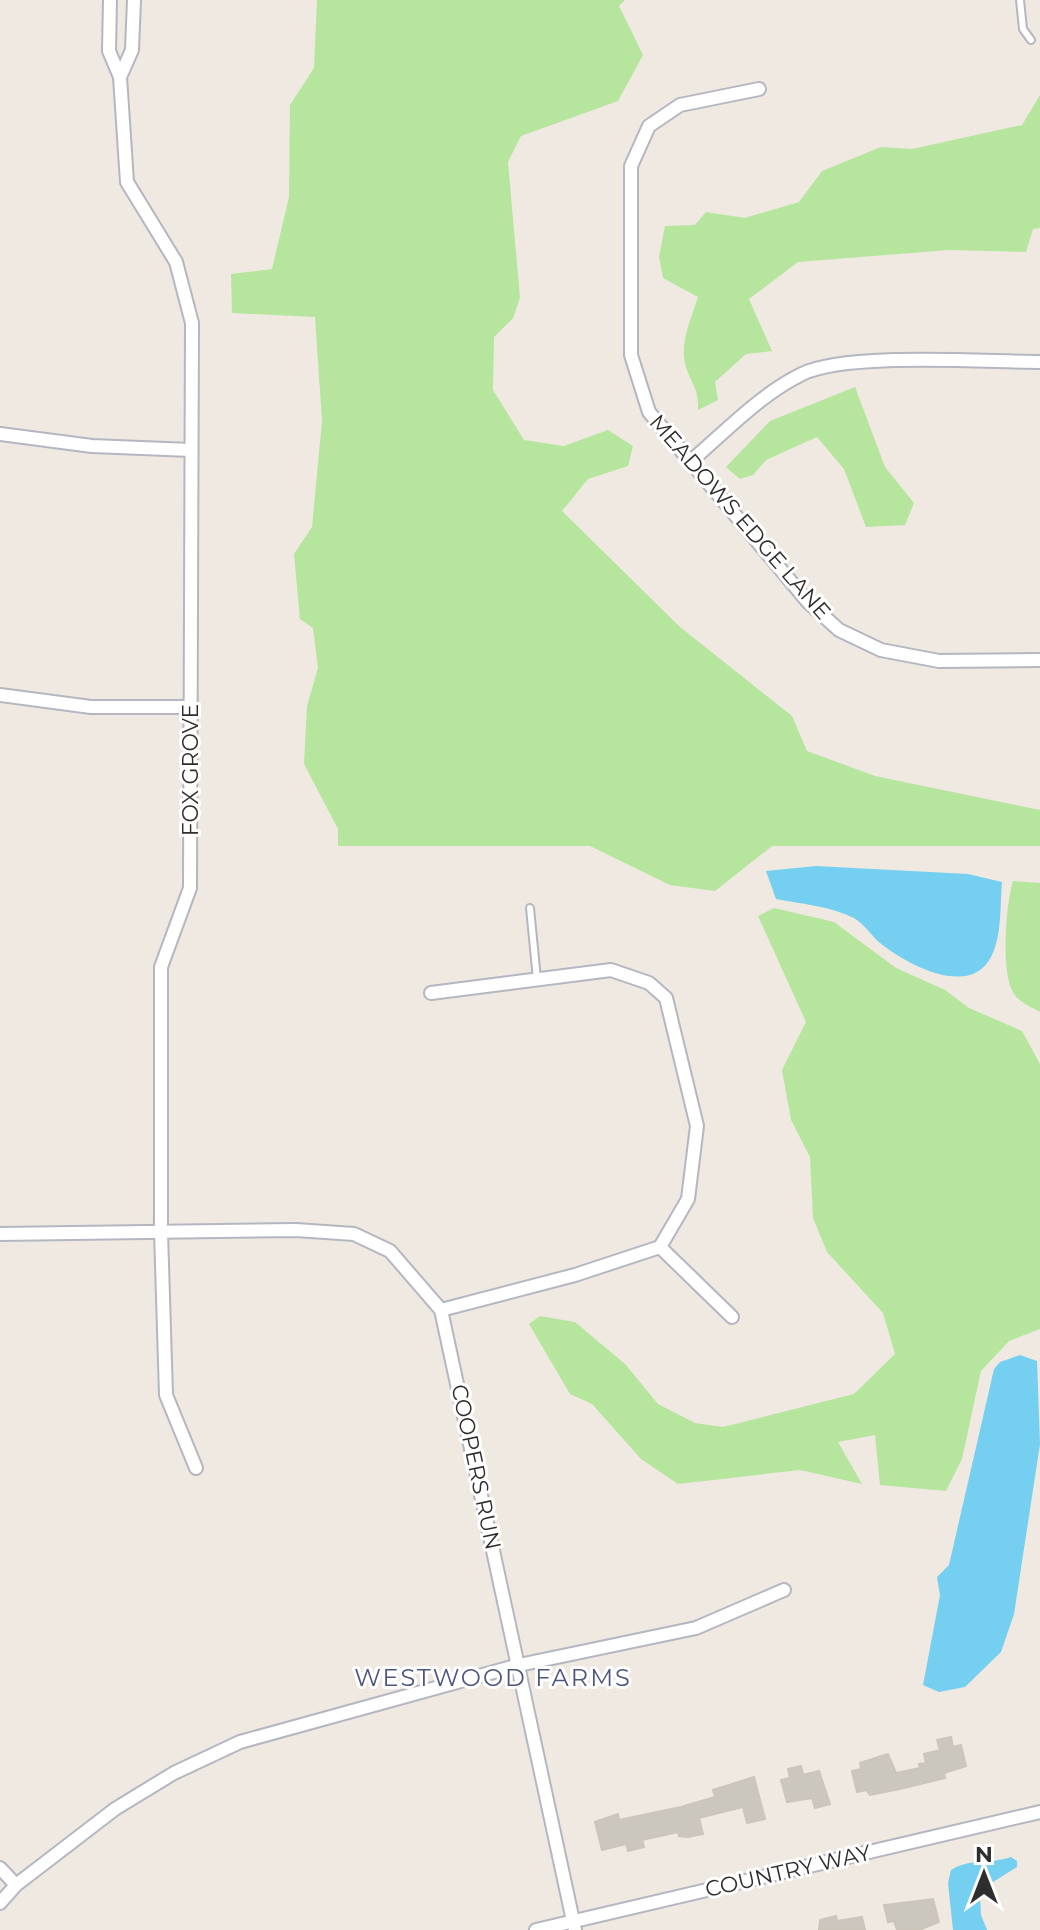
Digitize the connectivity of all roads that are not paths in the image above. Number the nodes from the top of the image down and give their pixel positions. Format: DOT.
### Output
graph roads {
  1 [pos="110,0"];
  2 [pos="134,0"];
  3 [pos="1020,0"];
  4 [pos="1031,40"];
  5 [pos="120,77"];
  6 [pos="759,89"];
  7 [pos="1040,362"];
  8 [pos="0,434"];
  9 [pos="191,450"];
  10 [pos="691,461"];
  11 [pos="1040,660"];
  12 [pos="0,695"];
  13 [pos="190,707"];
  14 [pos="530,908"];
  15 [pos="537,979"];
  16 [pos="431,993"];
  17 [pos="161,1232"];
  18 [pos="0,1234"];
  19 [pos="660,1247"];
  20 [pos="441,1310"];
  21 [pos="732,1317"];
  22 [pos="196,1468"];
  23 [pos="784,1590"];
  24 [pos="519,1665"];
  25 [pos="1040,1812"];
  26 [pos="0,1868"];
  27 [pos="16,1885"];
  28 [pos="0,1903"];
  29 [pos="574,1926"];
  30 [pos="536,1930"];
  1 -- 5 [label="street, FOX GROVE"];
  2 -- 5 [label="street, FOX GROVE"];
  3 -- 4 [label="lane"];
  5 -- 9 [label="street, FOX GROVE"];
  6 -- 10 [label="street, MEADOWS EDGE LANE"];
  7 -- 10 [label="street"];
  8 -- 9 [label="street"];
  9 -- 13 [label="street, FOX GROVE"];
  10 -- 11 [label="street, MEADOWS EDGE LANE"];
  12 -- 13 [label="street"];
  13 -- 17 [label="street, FOX GROVE"];
  14 -- 15 [label="lane"];
  15 -- 16 [label="street"];
  15 -- 19 [label="street"];
  17 -- 18 [label="street, COOPERS RUN"];
  17 -- 20 [label="street, COOPERS RUN"];
  17 -- 22 [label="street, FOX GROVE"];
  19 -- 20 [label="street"];
  19 -- 21 [label="street"];
  20 -- 24 [label="street, COOPERS RUN"];
  23 -- 24 [label="street"];
  24 -- 27 [label="street"];
  24 -- 29 [label="street, COOPERS RUN"];
  25 -- 29 [label="street, COUNTRY WAY"];
  26 -- 27 [label="street"];
  27 -- 28 [label="street"];
  29 -- 30 [label="street, COUNTRY WAY"];
}
